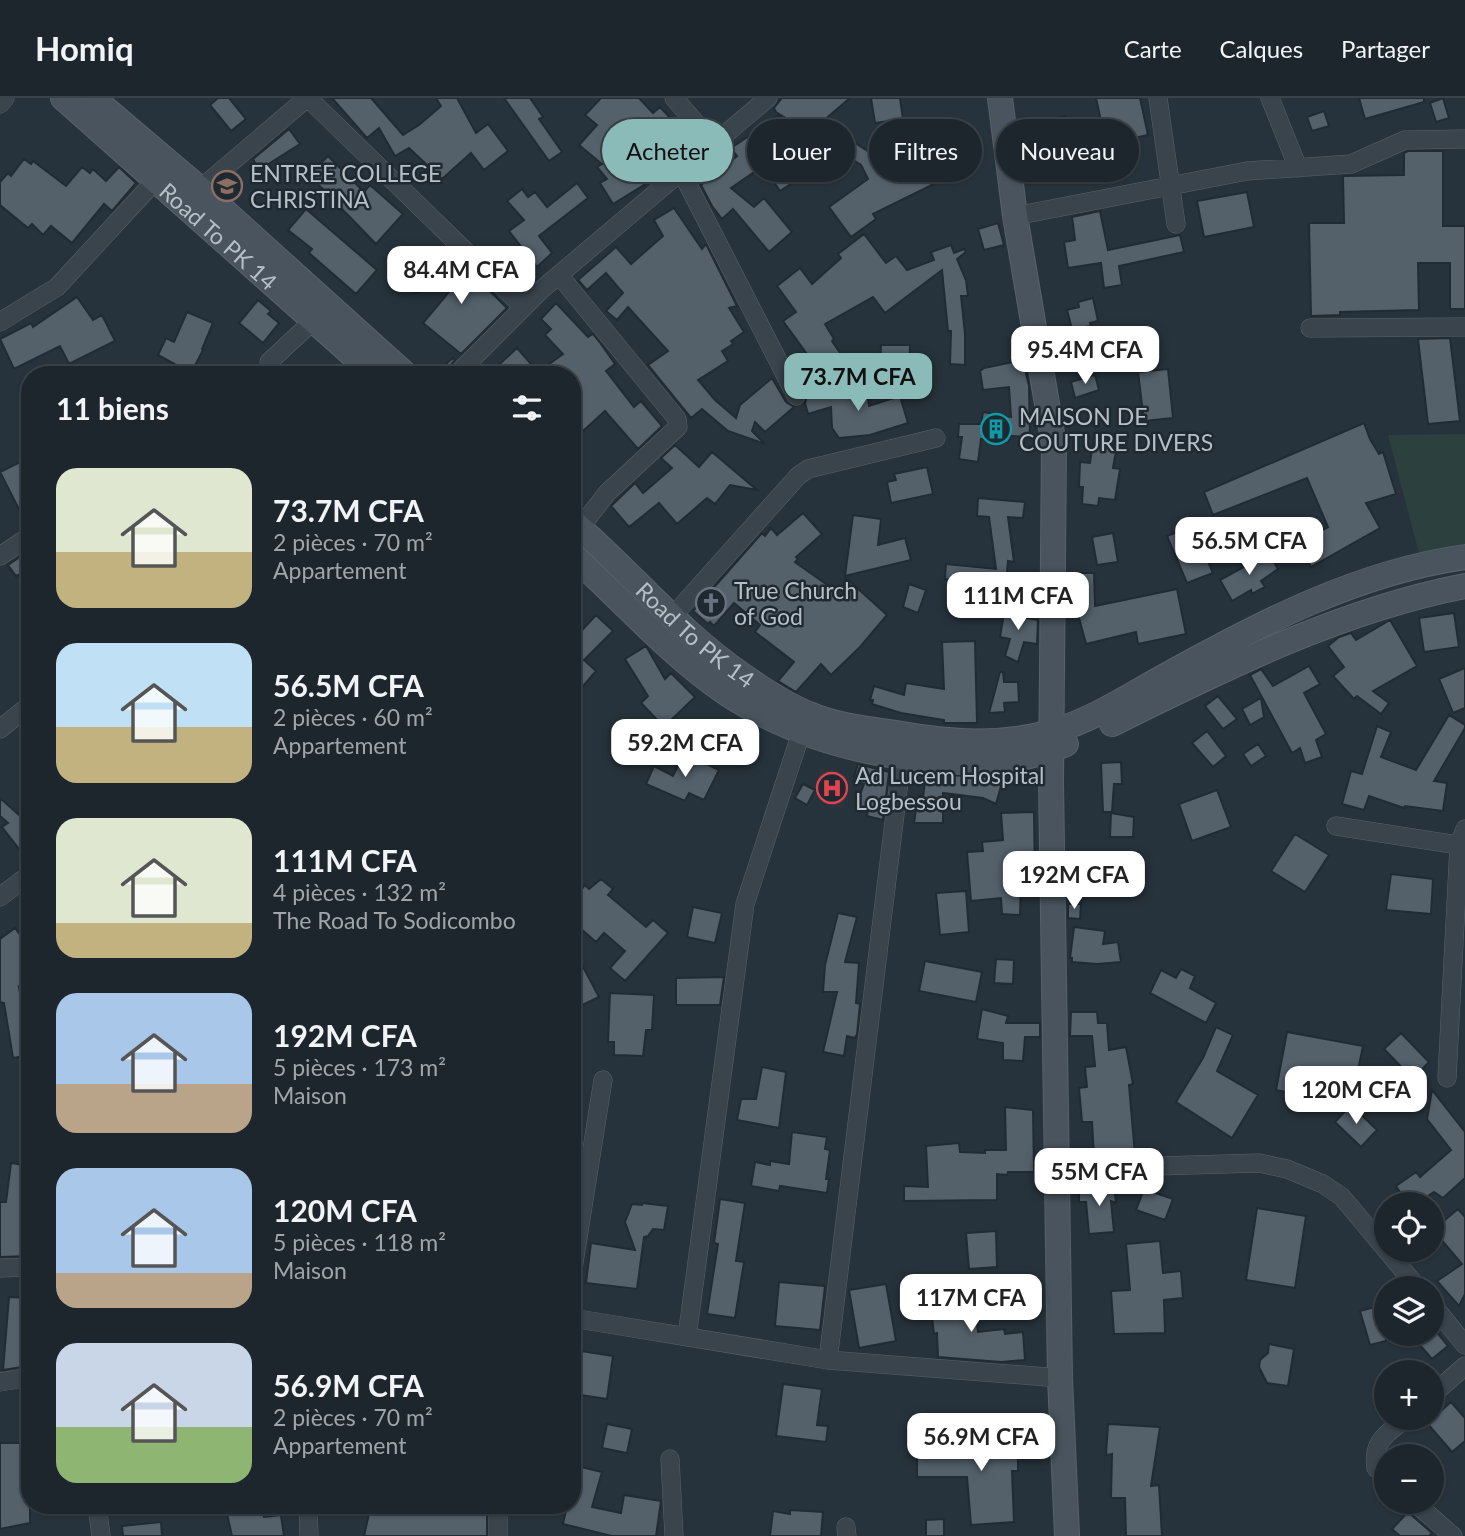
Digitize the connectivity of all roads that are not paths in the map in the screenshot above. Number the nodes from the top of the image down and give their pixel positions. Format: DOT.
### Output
graph roads {
  1 [pos="5,98"];
  2 [pos="63,98"];
  3 [pos="93,98"];
  4 [pos="307,98"];
  5 [pos="674,98"];
  6 [pos="768,98"];
  7 [pos="1000,98"];
  8 [pos="1158,98"];
  9 [pos="1270,98"];
  10 [pos="0,104"];
  11 [pos="692,119"];
  12 [pos="733,129"];
  13 [pos="1465,139"];
  14 [pos="1298,168"];
  15 [pos="155,181"];
  16 [pos="671,182"];
  17 [pos="687,182"];
  18 [pos="1171,186"];
  19 [pos="191,197"];
  20 [pos="1015,216"];
  21 [pos="1176,224"];
  22 [pos="559,275"];
  23 [pos="523,307"];
  24 [pos="313,321"];
  25 [pos="0,322"];
  26 [pos="1465,327"];
  27 [pos="1310,328"];
  28 [pos="269,362"];
  29 [pos="365,366"];
  30 [pos="395,366"];
  31 [pos="465,366"];
  32 [pos="796,396"];
  33 [pos="936,438"];
  34 [pos="581,520"];
  35 [pos="581,530"];
  36 [pos="21,542"];
  37 [pos="0,556"];
  38 [pos="1465,556"];
  39 [pos="581,563"];
  40 [pos="1465,586"];
  41 [pos="671,618"];
  42 [pos="21,712"];
  43 [pos="0,729"];
  44 [pos="801,733"];
  45 [pos="1051,741"];
  46 [pos="1006,750"];
  47 [pos="902,757"];
  48 [pos="1336,826"];
  49 [pos="1463,840"];
  50 [pos="21,881"];
  51 [pos="0,897"];
  52 [pos="1447,1078"];
  53 [pos="603,1080"];
  54 [pos="1057,1169"];
  55 [pos="581,1218"];
  56 [pos="21,1267"];
  57 [pos="0,1268"];
  58 [pos="1408,1276"];
  59 [pos="581,1319"];
  60 [pos="1444,1319"];
  61 [pos="687,1337"];
  62 [pos="1465,1345"];
  63 [pos="828,1360"];
  64 [pos="1465,1366"];
  65 [pos="21,1378"];
  66 [pos="1060,1378"];
  67 [pos="0,1382"];
  68 [pos="1444,1384"];
  69 [pos="1392,1430"];
  70 [pos="1378,1444"];
  71 [pos="670,1459"];
  72 [pos="98,1514"];
  73 [pos="308,1514"];
  74 [pos="1428,1514"];
  75 [pos="498,1517"];
  76 [pos="101,1536"];
  77 [pos="309,1536"];
  78 [pos="498,1536"];
  79 [pos="674,1536"];
  80 [pos="1067,1536"];
  81 [pos="1453,1536"];
  1 -- 10 [label="street"];
  2 -- 15 [label="main road, Road To PK 14"];
  3 -- 19 [label="main road, Road To PK 14"];
  4 -- 19 [label="street"];
  4 -- 23 [label="street"];
  5 -- 11 [label="street"];
  6 -- 12 [label="street"];
  7 -- 20 [label="main road"];
  8 -- 18 [label="street"];
  9 -- 14 [label="street"];
  13 -- 14 [label="street"];
  14 -- 18 [label="street"];
  15 -- 19 [label="main road, Road To PK 14"];
  15 -- 25 [label="street"];
  16 -- 22 [label="street"];
  17 -- 32 [label="street"];
  18 -- 20 [label="street"];
  18 -- 21 [label="street"];
  19 -- 24 [label="main road, Road To PK 14"];
  19 -- 30 [label="main road, Road To PK 14"];
  20 -- 45 [label="main road"];
  22 -- 23 [label="street"];
  22 -- 34 [label="street"];
  23 -- 31 [label="street"];
  24 -- 28 [label="street"];
  24 -- 29 [label="main road, Road To PK 14"];
  26 -- 27 [label="street"];
  33 -- 41 [label="street"];
  35 -- 41 [label="main road, Road To PK 14"];
  36 -- 37 [label="street"];
  38 -- 45 [label="main road"];
  39 -- 44 [label="main road, Road To PK 14"];
  40 -- 45 [label="main road"];
  41 -- 46 [label="main road, Road To PK 14"];
  42 -- 43 [label="street"];
  44 -- 47 [label="main road, Road To PK 14"];
  44 -- 61 [label="street"];
  45 -- 46 [label="main road"];
  45 -- 54 [label="main road"];
  46 -- 47 [label="main road, Road To PK 14"];
  47 -- 63 [label="street"];
  48 -- 49 [label="street"];
  49 -- 52 [label="street"];
  50 -- 51 [label="street"];
  53 -- 55 [label="street"];
  54 -- 58 [label="street"];
  54 -- 66 [label="main road"];
  56 -- 57 [label="street"];
  59 -- 61 [label="street"];
  60 -- 62 [label="street"];
  61 -- 63 [label="street"];
  63 -- 66 [label="street"];
  64 -- 68 [label="street"];
  65 -- 67 [label="street"];
  66 -- 80 [label="main road"];
  69 -- 70 [label="street"];
  71 -- 79 [label="street"];
  72 -- 76 [label="street"];
  73 -- 77 [label="street"];
  74 -- 81 [label="street"];
  75 -- 78 [label="street"];
}
